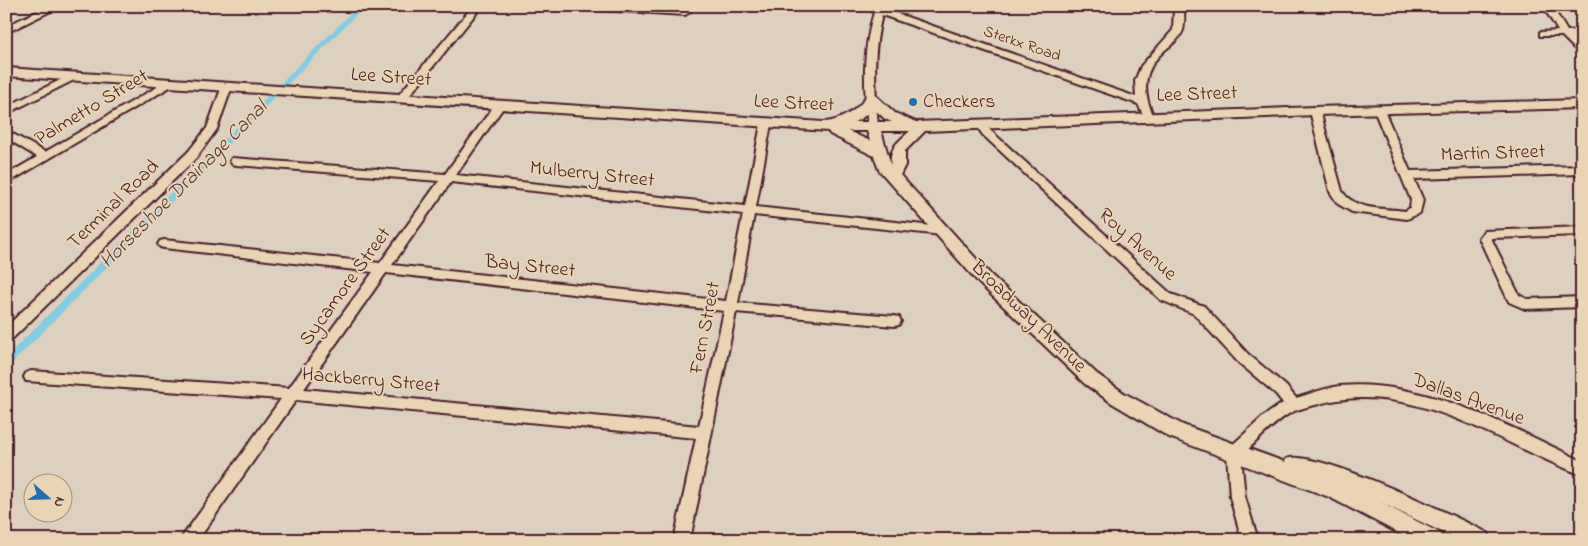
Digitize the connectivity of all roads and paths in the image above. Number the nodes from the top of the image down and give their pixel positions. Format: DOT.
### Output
graph roads {
  1 [pos="57,6"];
  2 [pos="478,6"];
  3 [pos="584,6"];
  4 [pos="865,6"];
  5 [pos="1179,6"];
  6 [pos="1547,6"];
  7 [pos="879,8"];
  8 [pos="684,12"];
  9 [pos="914,23"];
  10 [pos="6,30"];
  11 [pos="1564,33"];
  12 [pos="1582,33"];
  13 [pos="873,34"];
  14 [pos="1543,34"];
  15 [pos="1582,51"];
  16 [pos="6,72"];
  17 [pos="72,76"];
  18 [pos="171,82"];
  19 [pos="227,86"];
  20 [pos="401,98"];
  21 [pos="871,101"];
  22 [pos="1141,102"];
  23 [pos="1582,104"];
  24 [pos="500,105"];
  25 [pos="1379,110"];
  26 [pos="6,111"];
  27 [pos="1315,111"];
  28 [pos="1149,117"];
  29 [pos="766,124"];
  30 [pos="981,125"];
  31 [pos="917,126"];
  32 [pos="829,127"];
  33 [pos="873,127"];
  34 [pos="6,132"];
  35 [pos="880,153"];
  36 [pos="46,157"];
  37 [pos="236,161"];
  38 [pos="1582,170"];
  39 [pos="1406,175"];
  40 [pos="892,176"];
  41 [pos="449,178"];
  42 [pos="6,180"];
  43 [pos="750,211"];
  44 [pos="942,231"];
  45 [pos="1582,231"];
  46 [pos="164,244"];
  47 [pos="383,270"];
  48 [pos="1582,302"];
  49 [pos="731,307"];
  50 [pos="894,321"];
  51 [pos="6,336"];
  52 [pos="31,377"];
  53 [pos="293,394"];
  54 [pos="1293,405"];
  55 [pos="706,433"];
  56 [pos="1234,453"];
  57 [pos="1582,468"];
  58 [pos="188,540"];
  59 [pos="682,540"];
  60 [pos="1250,540"];
  61 [pos="1432,540"];
  62 [pos="1481,540"];
  1 -- 10 [label="street"];
  2 -- 20 [label="street"];
  3 -- 8 [label="street"];
  4 -- 7 [label="street, Sterkx Road"];
  5 -- 22 [label="street"];
  6 -- 11 [label="street"];
  7 -- 9 [label="street, Sterkx Road"];
  7 -- 13 [label="street"];
  9 -- 13 [label="street"];
  9 -- 22 [label="street, Sterkx Road"];
  11 -- 12 [label="street"];
  11 -- 14 [label="street"];
  11 -- 15 [label="street"];
  13 -- 21 [label="street"];
  16 -- 17 [label="main road, Lee Street"];
  17 -- 18 [label="main road, Lee Street"];
  17 -- 26 [label="street"];
  18 -- 19 [label="main road, Lee Street"];
  18 -- 36 [label="street, Palmetto Street"];
  19 -- 20 [label="main road, Lee Street"];
  19 -- 51 [label="street, Terminal Road"];
  20 -- 24 [label="main road, Lee Street"];
  21 -- 31 [label="main road"];
  21 -- 32 [label="main road"];
  21 -- 33 [label="street"];
  22 -- 28 [label="street"];
  23 -- 25 [label="main road, Lee Street"];
  24 -- 29 [label="main road, Lee Street"];
  24 -- 41 [label="street, Sycamore Street"];
  25 -- 27 [label="main road, Lee Street"];
  25 -- 39 [label="street"];
  27 -- 28 [label="main road, Lee Street"];
  27 -- 39 [label="street"];
  28 -- 30 [label="main road, Lee Street"];
  29 -- 32 [label="main road, Lee Street"];
  29 -- 43 [label="street, Fern Street"];
  30 -- 31 [label="main road, Lee Street"];
  30 -- 54 [label="street, Roy Avenue"];
  31 -- 33 [label="main road, Lee Street"];
  31 -- 40 [label="main road"];
  32 -- 33 [label="main road, Lee Street"];
  32 -- 35 [label="main road"];
  33 -- 35 [label="main road, Broadway Avenue"];
  34 -- 36 [label="street"];
  35 -- 40 [label="main road, Broadway Avenue"];
  36 -- 42 [label="street, Palmetto Street"];
  37 -- 41 [label="street, Mulberry Street"];
  38 -- 39 [label="street, Martin Street"];
  40 -- 44 [label="main road, Broadway Avenue"];
  41 -- 43 [label="street, Mulberry Street"];
  41 -- 47 [label="street, Sycamore Street"];
  43 -- 44 [label="street, Mulberry Street"];
  43 -- 49 [label="street, Fern Street"];
  44 -- 56 [label="main road, Broadway Avenue"];
  45 -- 48 [label="street"];
  46 -- 47 [label="street, Bay Street"];
  47 -- 49 [label="street, Bay Street"];
  47 -- 53 [label="street, Sycamore Street"];
  49 -- 50 [label="street, Bay Street"];
  49 -- 55 [label="street, Fern Street"];
  52 -- 53 [label="street, Hackberry Street"];
  53 -- 55 [label="street, Hackberry Street"];
  53 -- 58 [label="street, Sycamore Street"];
  54 -- 56 [label="street, Dallas Avenue"];
  54 -- 57 [label="street, Dallas Avenue"];
  55 -- 59 [label="street, Fern Street"];
  56 -- 60 [label="street"];
  56 -- 61 [label="main road, Broadway Avenue"];
  56 -- 62 [label="main road, Broadway Avenue"];
}
